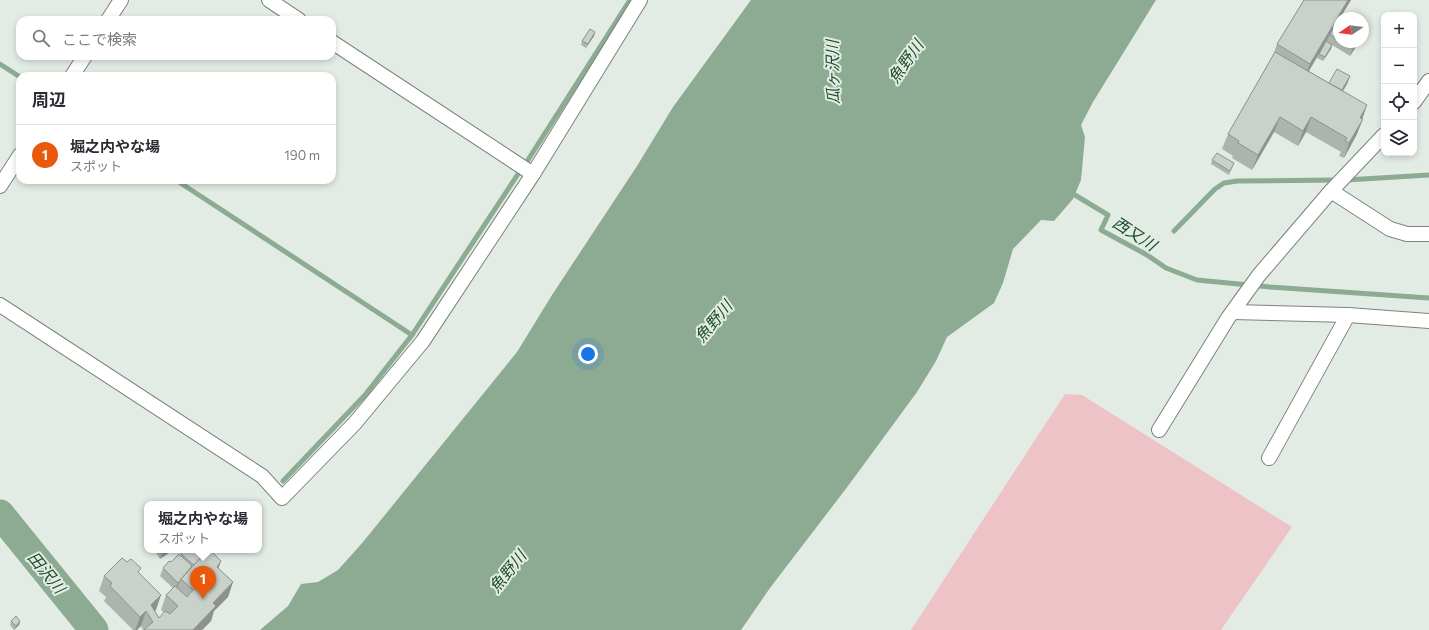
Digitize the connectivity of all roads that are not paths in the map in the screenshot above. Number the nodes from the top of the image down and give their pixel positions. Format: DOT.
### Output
graph roads {
  1 [pos="121,0"];
  2 [pos="268,0"];
  3 [pos="640,0"];
  4 [pos="111,16"];
  5 [pos="293,16"];
  6 [pos="336,45"];
  7 [pos="82,60"];
  8 [pos="75,72"];
  9 [pos="1429,81"];
  10 [pos="1417,98"];
  11 [pos="1381,138"];
  12 [pos="16,161"];
  13 [pos="533,174"];
  14 [pos="0,186"];
  15 [pos="1332,189"];
  16 [pos="1429,234"];
  17 [pos="0,305"];
  18 [pos="1235,308"];
  19 [pos="1348,315"];
  20 [pos="1429,321"];
  21 [pos="1159,430"];
  22 [pos="1268,458"];
  1 -- 4 [label="street"];
  2 -- 5 [label="street"];
  3 -- 13 [label="street"];
  6 -- 13 [label="street"];
  7 -- 8 [label="street"];
  9 -- 10 [label="street"];
  11 -- 15 [label="street"];
  12 -- 14 [label="street"];
  13 -- 17 [label="street"];
  15 -- 16 [label="street"];
  15 -- 18 [label="street"];
  18 -- 19 [label="street"];
  18 -- 21 [label="street"];
  19 -- 20 [label="street"];
  19 -- 22 [label="street"];
}
